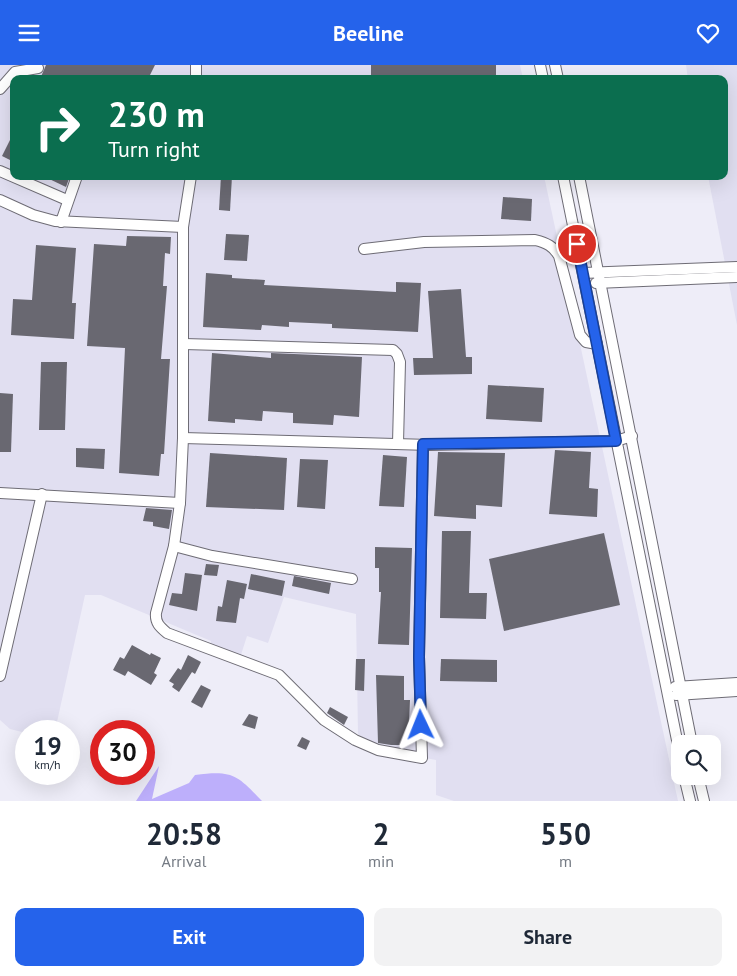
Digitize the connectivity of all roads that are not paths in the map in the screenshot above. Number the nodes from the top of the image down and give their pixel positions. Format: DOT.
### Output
graph roads {
  1 [pos="38,68"];
  2 [pos="12,75"];
  3 [pos="10,78"];
  4 [pos="0,89"];
  5 [pos="21,180"];
  6 [pos="74,180"];
  7 [pos="190,180"];
  8 [pos="564,180"];
  9 [pos="580,180"];
  10 [pos="0,200"];
  11 [pos="67,200"];
  12 [pos="61,222"];
  13 [pos="183,227"];
  14 [pos="364,249"];
  15 [pos="737,267"];
  16 [pos="737,277"];
  17 [pos="584,278"];
  18 [pos="600,278"];
  19 [pos="597,344"];
  20 [pos="184,345"];
  21 [pos="632,436"];
  22 [pos="184,438"];
  23 [pos="616,441"];
  24 [pos="398,443"];
  25 [pos="423,444"];
  26 [pos="0,493"];
  27 [pos="42,494"];
  28 [pos="180,503"];
  29 [pos="174,546"];
  30 [pos="658,569"];
  31 [pos="642,572"];
  32 [pos="352,579"];
  33 [pos="0,676"];
  34 [pos="737,683"];
  35 [pos="681,691"];
  36 [pos="737,691"];
  37 [pos="667,692"];
  38 [pos="676,735"];
  39 [pos="690,735"];
  40 [pos="686,785"];
  41 [pos="700,785"];
  42 [pos="690,801"];
  43 [pos="704,801"];
  1 -- 2 [label="street"];
  3 -- 4 [label="street"];
  5 -- 11 [label="street"];
  6 -- 11 [label="street"];
  7 -- 13 [label="street"];
  8 -- 17 [label="street"];
  9 -- 18 [label="street"];
  10 -- 12 [label="street"];
  11 -- 12 [label="street"];
  12 -- 13 [label="street"];
  13 -- 20 [label="street"];
  14 -- 19 [label="street"];
  15 -- 18 [label="street"];
  16 -- 18 [label="street"];
  17 -- 18 [label="street"];
  17 -- 19 [label="street"];
  18 -- 21 [label="street"];
  19 -- 23 [label="street"];
  20 -- 22 [label="street"];
  20 -- 24 [label="street"];
  21 -- 23 [label="street"];
  21 -- 30 [label="street"];
  22 -- 24 [label="street"];
  22 -- 28 [label="street"];
  23 -- 25 [label="street"];
  23 -- 31 [label="street"];
  24 -- 25 [label="street"];
  25 -- 29 [label="street"];
  26 -- 27 [label="street"];
  27 -- 28 [label="street"];
  27 -- 33 [label="street"];
  28 -- 29 [label="street"];
  29 -- 32 [label="street"];
  30 -- 31 [label="street"];
  30 -- 35 [label="street"];
  31 -- 37 [label="street"];
  34 -- 35 [label="street"];
  35 -- 36 [label="street"];
  35 -- 37 [label="street"];
  35 -- 39 [label="street"];
  37 -- 38 [label="street"];
  40 -- 42 [label="street"];
  41 -- 43 [label="street"];
}
